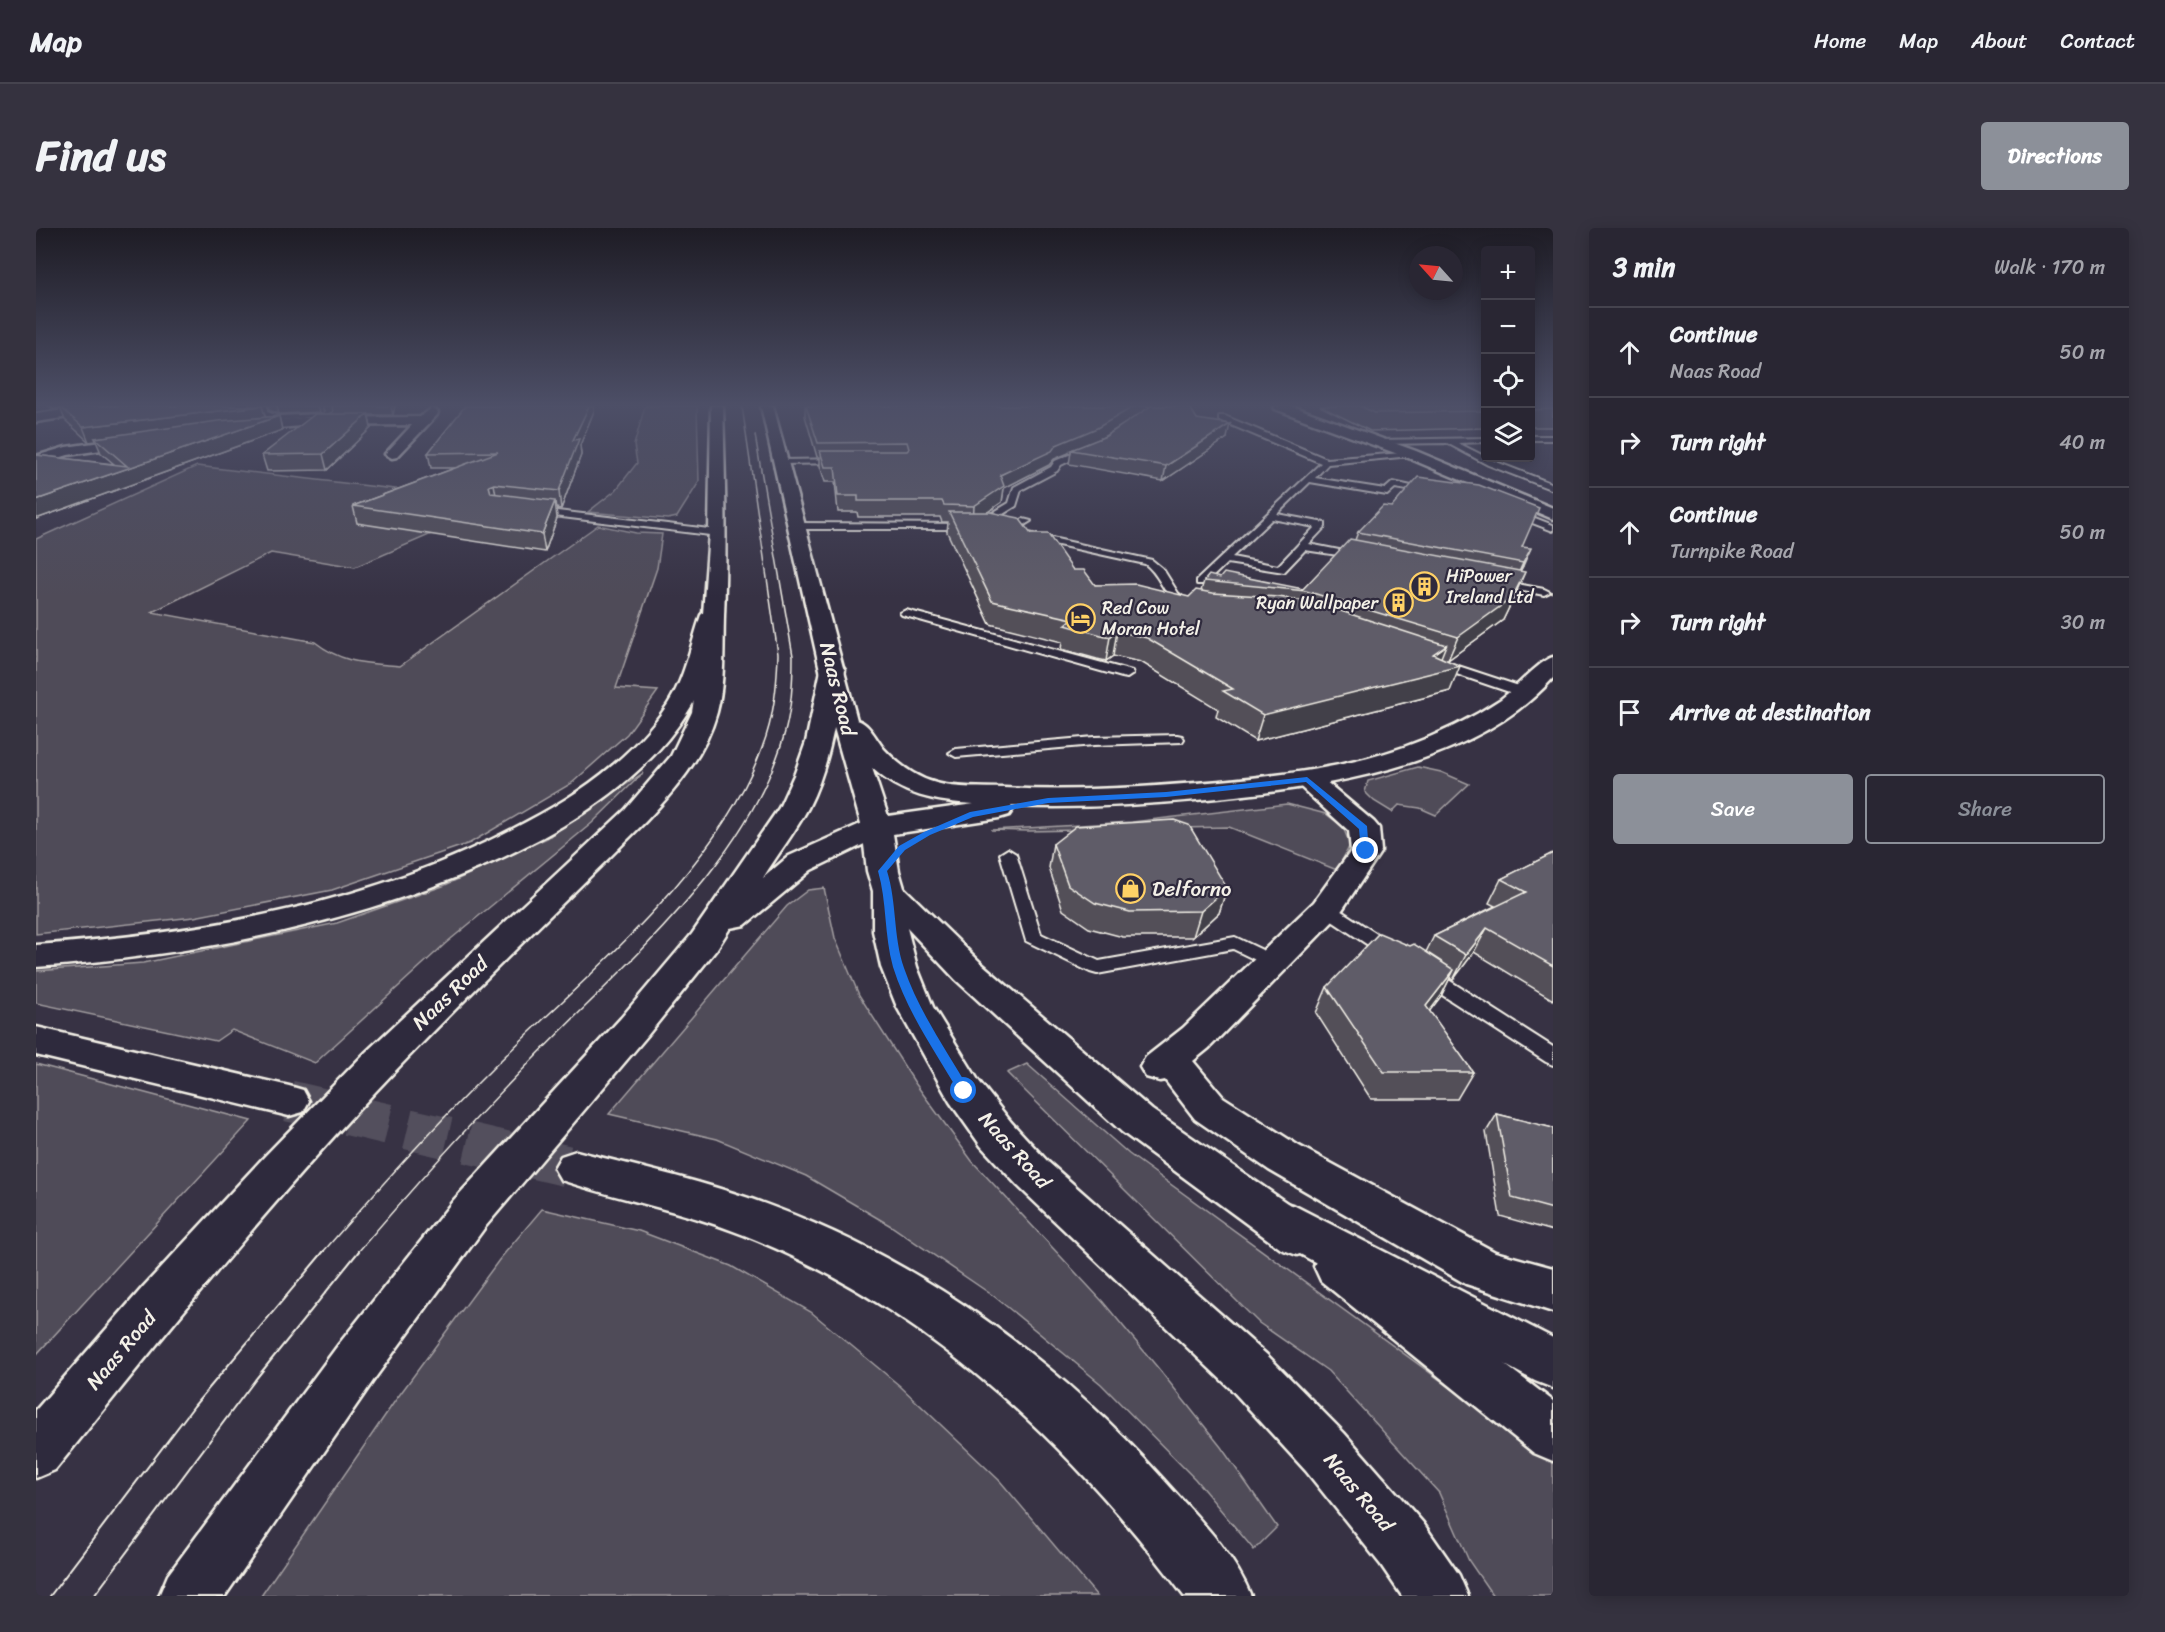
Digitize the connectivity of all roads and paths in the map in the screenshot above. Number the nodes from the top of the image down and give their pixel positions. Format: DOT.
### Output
graph roads {
  1 [pos="718,470"];
  2 [pos="783,470"];
  3 [pos="1052,470"];
  4 [pos="1318,470"];
  5 [pos="1448,470"];
  6 [pos="1509,470"];
  7 [pos="1308,479"];
  8 [pos="1553,487"];
  9 [pos="1439,492"];
  10 [pos="520,509"];
  11 [pos="1504,509"];
  12 [pos="1553,514"];
  13 [pos="1270,516"];
  14 [pos="1026,520"];
  15 [pos="797,526"];
  16 [pos="979,526"];
  17 [pos="1553,528"];
  18 [pos="1008,531"];
  19 [pos="718,533"];
  20 [pos="1302,546"];
  21 [pos="1225,559"];
  22 [pos="1371,559"];
  23 [pos="1486,581"];
  24 [pos="1201,582"];
  25 [pos="1544,592"];
  26 [pos="1202,609"];
  27 [pos="906,613"];
  28 [pos="712,615"];
  29 [pos="1421,658"];
  30 [pos="1553,663"];
  31 [pos="833,670"];
  32 [pos="1127,674"];
  33 [pos="1526,693"];
  34 [pos="842,710"];
  35 [pos="1177,739"];
  36 [pos="956,753"];
  37 [pos="1307,780"];
  38 [pos="1048,800"];
  39 [pos="970,815"];
  40 [pos="877,827"];
  41 [pos="1008,854"];
  42 [pos="886,881"];
  43 [pos="1326,909"];
  44 [pos="704,942"];
  45 [pos="36,957"];
  46 [pos="1272,962"];
  47 [pos="36,1041"];
  48 [pos="1553,1057"];
  49 [pos="289,1101"];
  50 [pos="576,1168"];
  51 [pos="1279,1220"];
  52 [pos="1553,1290"];
  53 [pos="1553,1364"];
  54 [pos="1553,1434"];
  55 [pos="36,1450"];
  56 [pos="189,1596"];
  57 [pos="1221,1596"];
  58 [pos="1438,1596"];
  1 -- 19 [label="main road, Naas Road"];
  2 -- 15 [label="main road, Naas Road"];
  3 -- 16 [label="lane"];
  4 -- 7 [label="lane"];
  5 -- 12 [label="main road"];
  6 -- 8 [label="lane"];
  7 -- 9 [label="lane"];
  7 -- 13 [label="lane"];
  10 -- 19 [label="lane"];
  11 -- 17 [label="lane"];
  13 -- 20 [label="lane"];
  13 -- 21 [label="lane"];
  14 -- 18 [label="lane"];
  15 -- 16 [label="lane"];
  15 -- 31 [label="main road, Naas Road"];
  16 -- 18 [label="lane"];
  18 -- 26 [label="lane"];
  19 -- 28 [label="main road, Naas Road"];
  20 -- 21 [label="lane"];
  20 -- 22 [label="lane"];
  21 -- 24 [label="lane"];
  23 -- 25 [label="lane"];
  27 -- 32 [label="lane"];
  28 -- 45 [label="main road"];
  28 -- 55 [label="main road, Naas Road"];
  29 -- 33 [label="lane"];
  30 -- 33 [label="main road"];
  31 -- 34 [label="main road, Naas Road"];
  31 -- 44 [label="main road"];
  33 -- 37 [label="main road"];
  34 -- 38 [label="main road"];
  34 -- 40 [label="main road, Naas Road"];
  35 -- 36 [label="lane"];
  37 -- 38 [label="main road"];
  37 -- 43 [label="main road"];
  38 -- 39 [label="main road"];
  39 -- 40 [label="main road"];
  39 -- 42 [label="main road"];
  40 -- 42 [label="main road, Naas Road"];
  40 -- 44 [label="main road"];
  41 -- 46 [label="lane"];
  42 -- 51 [label="main road"];
  42 -- 58 [label="main road, Naas Road"];
  43 -- 46 [label="main road"];
  43 -- 48 [label="lane"];
  44 -- 56 [label="main road"];
  46 -- 52 [label="main road"];
  47 -- 49 [label="main road"];
  50 -- 57 [label="main road"];
  51 -- 53 [label="main road"];
  51 -- 54 [label="main road"];
}
